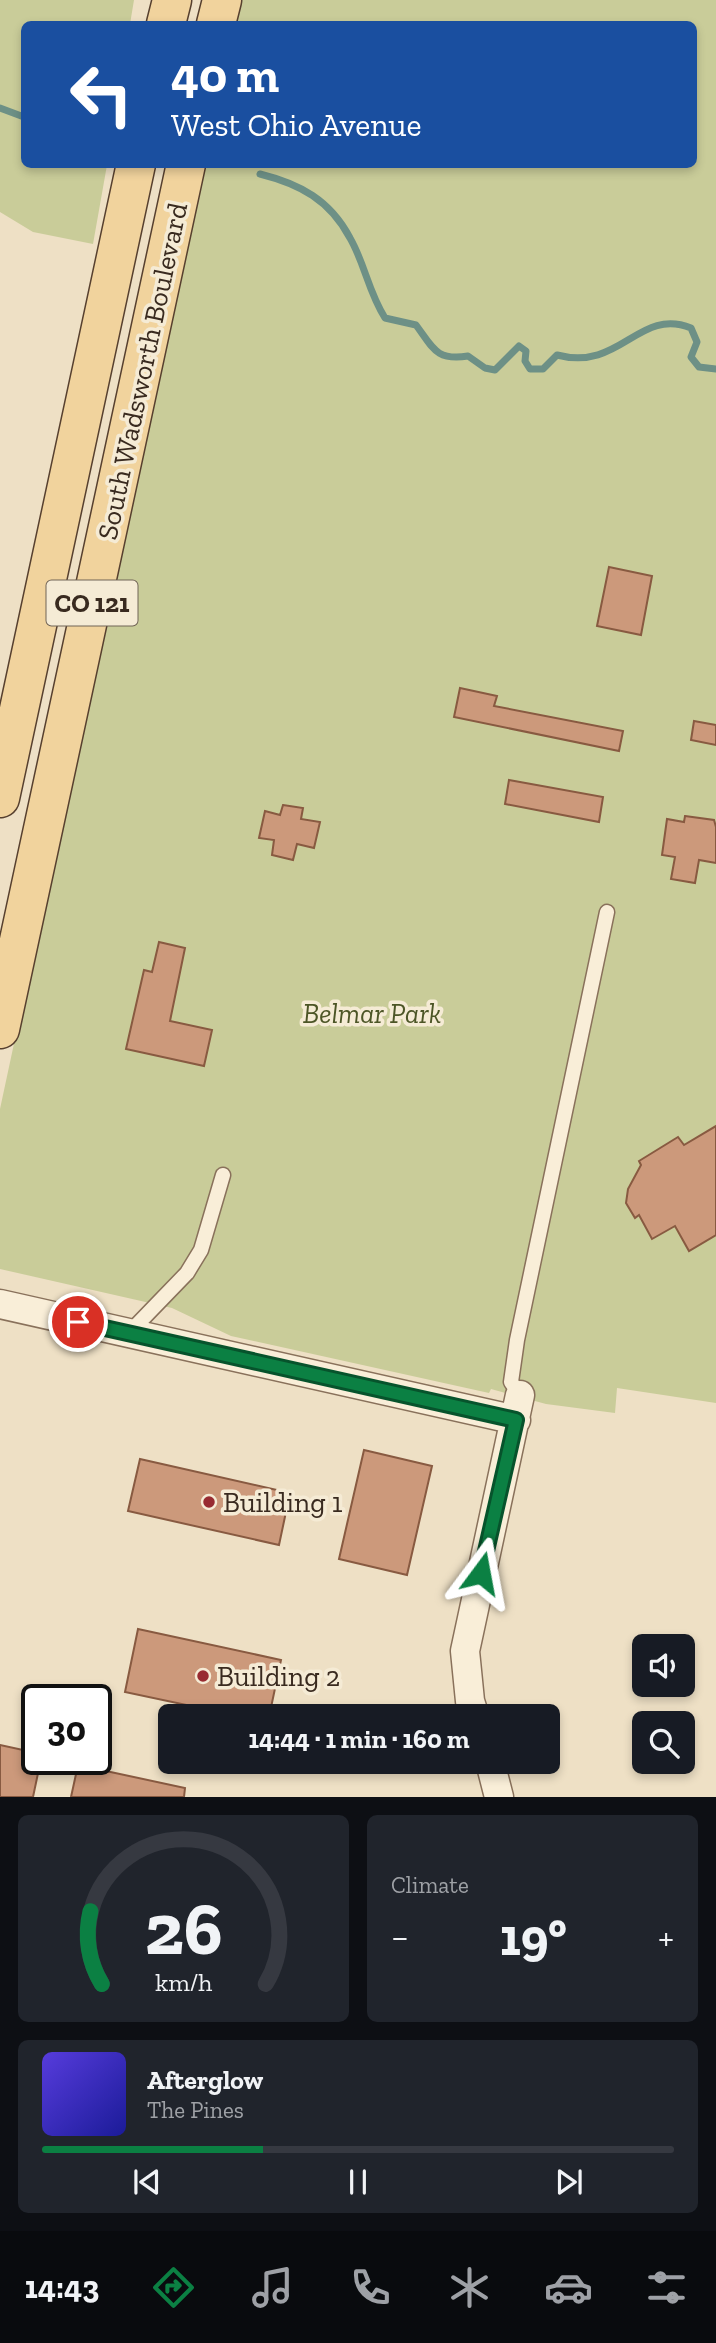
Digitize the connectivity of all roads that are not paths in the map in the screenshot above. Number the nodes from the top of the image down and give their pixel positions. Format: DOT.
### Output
graph roads {
  1 [pos="172,0"];
  2 [pos="222,0"];
  3 [pos="167,21"];
  4 [pos="217,21"];
  5 [pos="135,168"];
  6 [pos="185,168"];
  7 [pos="0,798"];
  8 [pos="607,912"];
  9 [pos="0,1029"];
  10 [pos="223,1175"];
  11 [pos="0,1304"];
  12 [pos="129,1334"];
  13 [pos="518,1408"];
  14 [pos="471,1704"];
  15 [pos="493,1774"];
  16 [pos="499,1797"];
  1 -- 3 [label="main road"];
  2 -- 4 [label="main road"];
  5 -- 7 [label="main road, South Wadsworth Boulevard / CO 121"];
  6 -- 9 [label="main road, South Wadsworth Boulevard / CO 121"];
  8 -- 13 [label="lane"];
  10 -- 12 [label="lane"];
  11 -- 12 [label="street"];
  12 -- 13 [label="street"];
  13 -- 14 [label="street"];
  15 -- 16 [label="street"];
}
